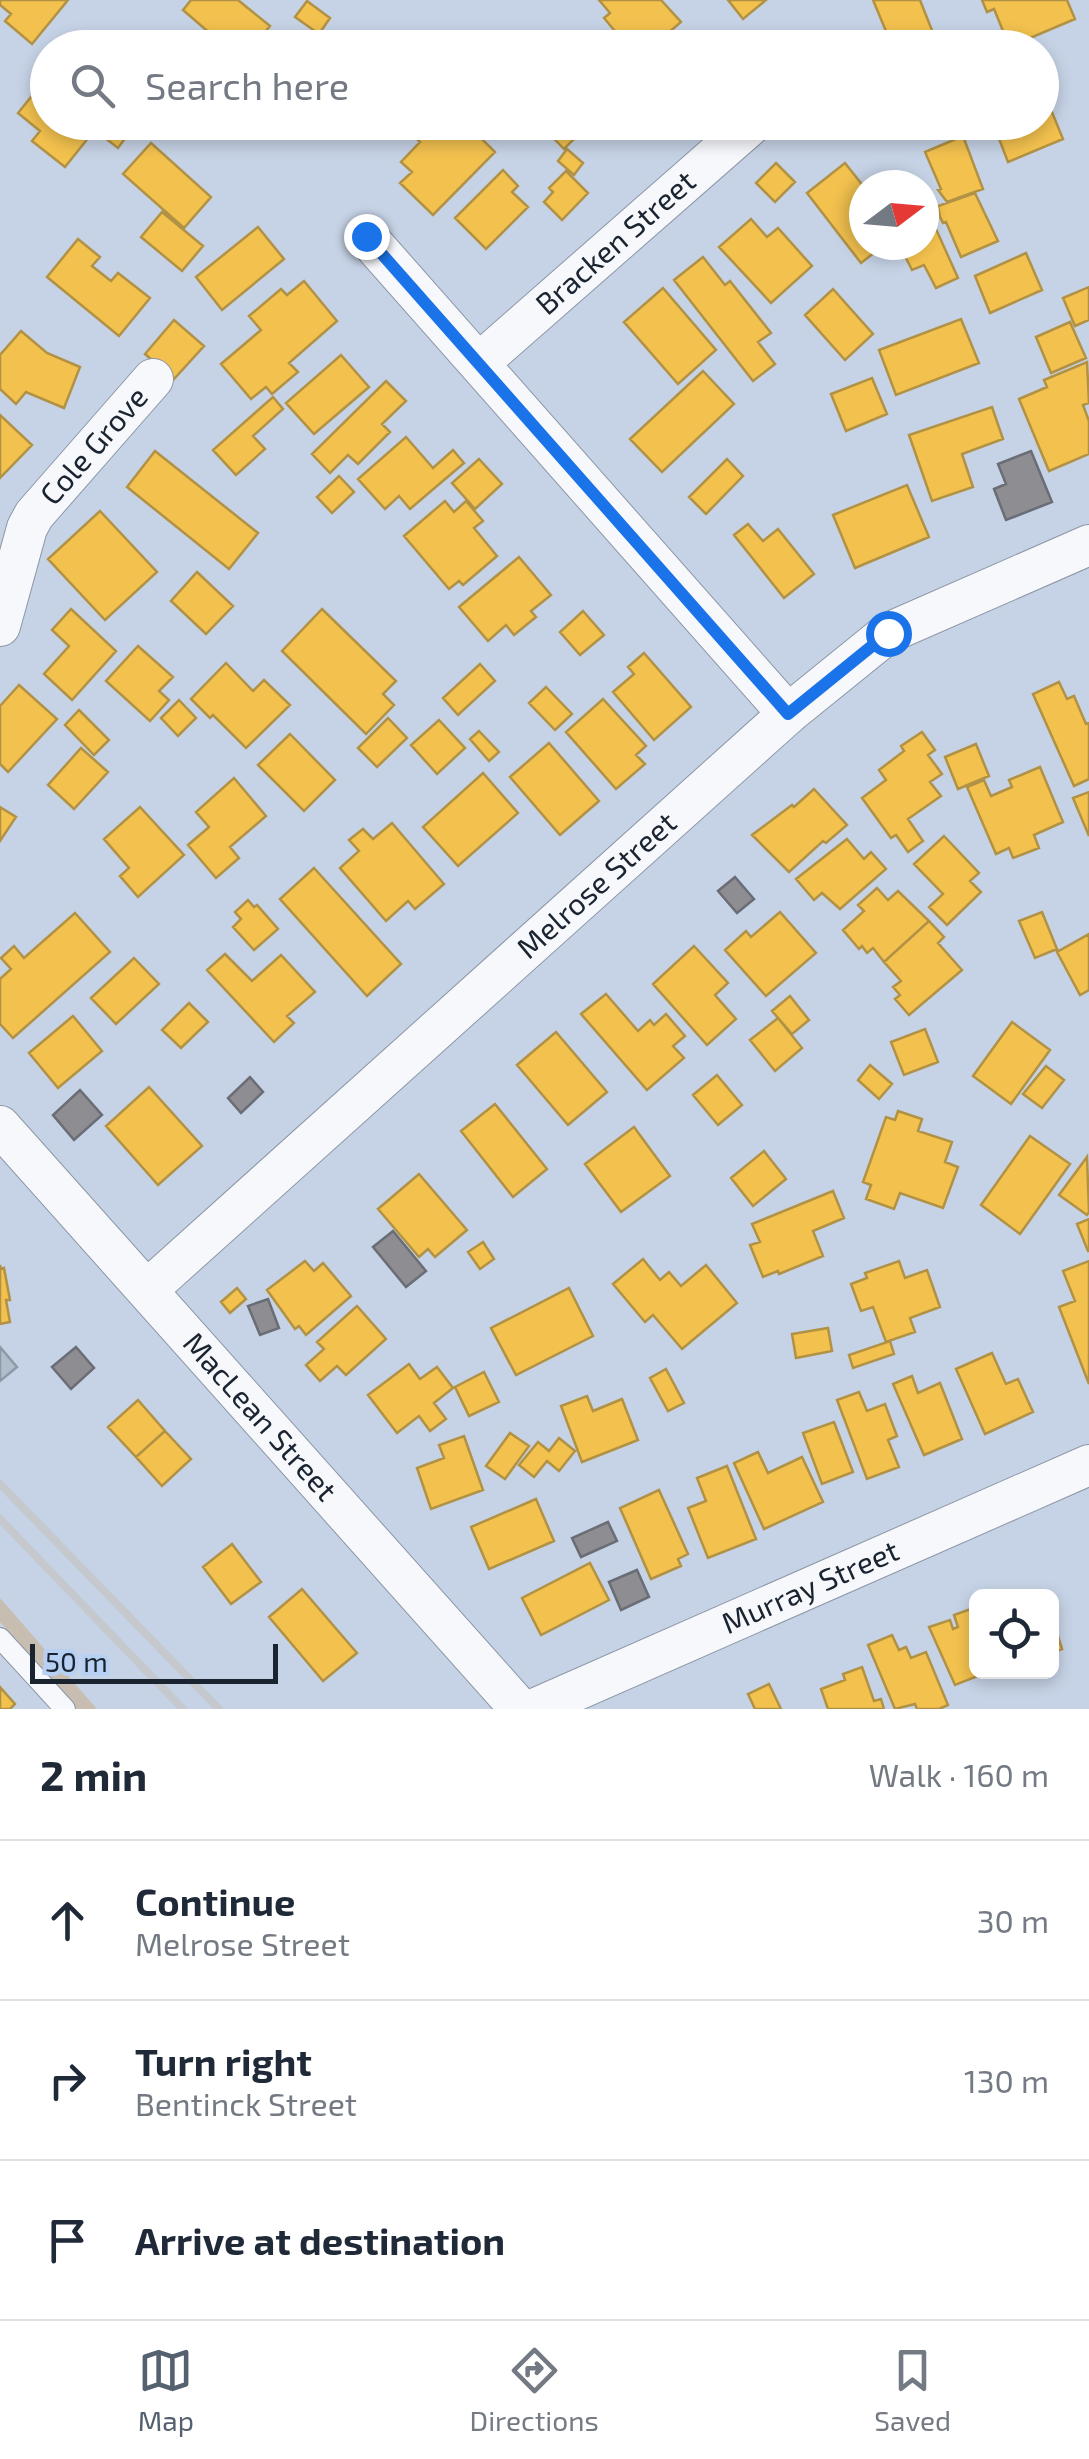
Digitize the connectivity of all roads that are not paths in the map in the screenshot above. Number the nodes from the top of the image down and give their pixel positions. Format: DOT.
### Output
graph roads {
  1 [pos="733,140"];
  2 [pos="366,236"];
  3 [pos="479,363"];
  4 [pos="153,379"];
  5 [pos="1089,545"];
  6 [pos="0,626"];
  7 [pos="788,714"];
  8 [pos="0,1126"];
  9 [pos="146,1290"];
  10 [pos="1089,1466"];
  11 [pos="0,1638"];
  12 [pos="65,1709"];
  13 [pos="520,1709"];
  14 [pos="534,1709"];
  1 -- 3 [label="street, Bracken Street"];
  2 -- 3 [label="street"];
  3 -- 7 [label="street"];
  4 -- 6 [label="street, Cole Grove"];
  5 -- 7 [label="street, Melrose Street"];
  7 -- 9 [label="street, Melrose Street"];
  8 -- 9 [label="street, MacLean Street"];
  9 -- 13 [label="street, MacLean Street"];
  10 -- 14 [label="street, Murray Street"];
  11 -- 12 [label="lane"];
}
